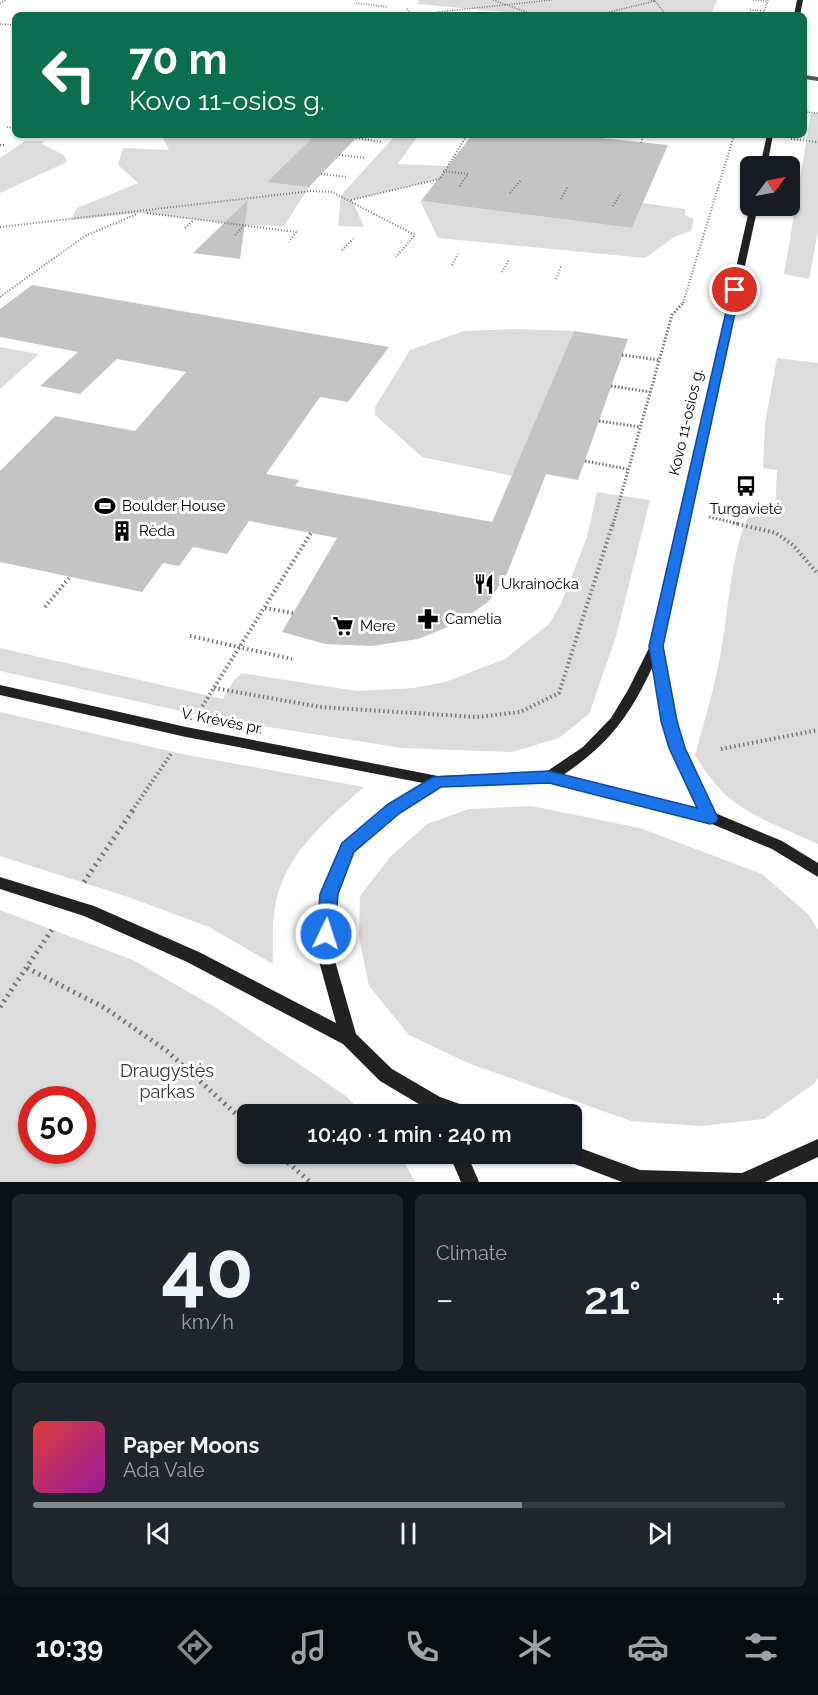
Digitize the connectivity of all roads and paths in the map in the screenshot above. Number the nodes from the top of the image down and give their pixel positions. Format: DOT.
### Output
graph roads {
  1 [pos="6,0"];
  2 [pos="493,0"];
  3 [pos="552,0"];
  4 [pos="649,0"];
  5 [pos="753,0"];
  6 [pos="654,1"];
  7 [pos="768,1"];
  8 [pos="0,3"];
  9 [pos="357,3"];
  10 [pos="369,5"];
  11 [pos="504,5"];
  12 [pos="387,7"];
  13 [pos="407,9"];
  14 [pos="750,10"];
  15 [pos="765,11"];
  16 [pos="360,12"];
  17 [pos="410,12"];
  18 [pos="436,12"];
  19 [pos="526,12"];
  20 [pos="609,12"];
  21 [pos="8,127"];
  22 [pos="12,128"];
  23 [pos="356,138"];
  24 [pos="465,138"];
  25 [pos="642,138"];
  26 [pos="733,138"];
  27 [pos="769,138"];
  28 [pos="382,142"];
  29 [pos="641,142"];
  30 [pos="0,145"];
  31 [pos="6,145"];
  32 [pos="339,155"];
  33 [pos="765,156"];
  34 [pos="366,158"];
  35 [pos="443,171"];
  36 [pos="321,174"];
  37 [pos="347,177"];
  38 [pos="521,180"];
  39 [pos="568,186"];
  40 [pos="459,187"];
  41 [pos="510,193"];
  42 [pos="621,193"];
  43 [pos="561,199"];
  44 [pos="351,200"];
  45 [pos="613,206"];
  46 [pos="141,213"];
  47 [pos="752,216"];
  48 [pos="195,219"];
  49 [pos="244,225"];
  50 [pos="0,227"];
  51 [pos="185,228"];
  52 [pos="235,235"];
  53 [pos="353,239"];
  54 [pos="289,242"];
  55 [pos="342,250"];
  56 [pos="458,254"];
  57 [pos="396,257"];
  58 [pos="509,260"];
  59 [pos="452,265"];
  60 [pos="561,267"];
  61 [pos="502,272"];
  62 [pos="555,279"];
  63 [pos="0,297"];
  64 [pos="622,355"];
  65 [pos="659,360"];
  66 [pos="611,386"];
  67 [pos="650,392"];
  68 [pos="599,421"];
  69 [pos="640,427"];
  70 [pos="585,461"];
  71 [pos="627,469"];
  72 [pos="686,512"];
  73 [pos="311,533"];
  74 [pos="818,574"];
  75 [pos="70,577"];
  76 [pos="45,607"];
  77 [pos="265,608"];
  78 [pos="293,613"];
  79 [pos="190,636"];
  80 [pos="656,646"];
  81 [pos="240,647"];
  82 [pos="292,659"];
  83 [pos="214,688"];
  84 [pos="0,690"];
  85 [pos="818,730"];
  86 [pos="186,732"];
  87 [pos="721,749"];
  88 [pos="549,777"];
  89 [pos="438,781"];
  90 [pos="710,818"];
  91 [pos="818,871"];
  92 [pos="0,883"];
  93 [pos="69,905"];
  94 [pos="27,968"];
  95 [pos="0,1007"];
  96 [pos="349,1038"];
  97 [pos="430,1104"];
  98 [pos="237,1115"];
  99 [pos="818,1148"];
  100 [pos="582,1158"];
  101 [pos="289,1164"];
  102 [pos="462,1164"];
  103 [pos="638,1180"];
  104 [pos="310,1182"];
  105 [pos="470,1182"];
  106 [pos="743,1182"];
  1 -- 8 [label="path"];
  2 -- 11 [label="path"];
  3 -- 11 [label="path"];
  4 -- 6 [label="path"];
  5 -- 7 [label="path"];
  6 -- 20 [label="path"];
  7 -- 15 [label="path"];
  9 -- 10 [label="path"];
  10 -- 12 [label="path"];
  10 -- 16 [label="path"];
  11 -- 18 [label="path"];
  11 -- 19 [label="path"];
  13 -- 17 [label="path"];
  14 -- 15 [label="path"];
  21 -- 22 [label="path"];
  23 -- 28 [label="path"];
  24 -- 35 [label="path"];
  25 -- 29 [label="path"];
  26 -- 65 [label="path"];
  27 -- 33 [label="main road"];
  30 -- 31 [label="path"];
  32 -- 34 [label="path"];
  35 -- 40 [label="path"];
  35 -- 44 [label="path"];
  36 -- 37 [label="path"];
  38 -- 41 [label="path"];
  39 -- 43 [label="path"];
  42 -- 45 [label="path"];
  44 -- 46 [label="path"];
  44 -- 57 [label="path"];
  46 -- 48 [label="path"];
  46 -- 50 [label="path"];
  46 -- 63 [label="path"];
  47 -- 72 [label="main road, Kovo 11-osios g."];
  48 -- 49 [label="path"];
  48 -- 51 [label="path"];
  49 -- 52 [label="path"];
  49 -- 54 [label="path"];
  53 -- 55 [label="path"];
  56 -- 59 [label="path"];
  58 -- 61 [label="path"];
  60 -- 62 [label="path"];
  64 -- 65 [label="path"];
  65 -- 67 [label="path"];
  66 -- 67 [label="path"];
  67 -- 69 [label="path"];
  68 -- 69 [label="path"];
  69 -- 71 [label="path"];
  70 -- 71 [label="path"];
  71 -- 83 [label="path"];
  72 -- 74 [label="path"];
  72 -- 80 [label="main road, Kovo 11-osios g."];
  73 -- 77 [label="path"];
  75 -- 76 [label="path"];
  77 -- 78 [label="path"];
  77 -- 81 [label="path"];
  79 -- 81 [label="path"];
  80 -- 88 [label="main road, Kovo 11-osios g."];
  80 -- 90 [label="main road, Kovo 11-osios g."];
  81 -- 82 [label="path"];
  81 -- 83 [label="path"];
  83 -- 86 [label="path"];
  84 -- 86 [label="main road, V. Krėvės pr."];
  85 -- 87 [label="path"];
  86 -- 89 [label="main road, V. Krėvės pr."];
  86 -- 93 [label="path"];
  88 -- 89 [label="main road, V. Krėvės pr."];
  88 -- 90 [label="main road, V. Krėvės pr."];
  89 -- 96 [label="main road"];
  90 -- 91 [label="main road, V. Krėvės pr."];
  92 -- 93 [label="main road"];
  93 -- 94 [label="path"];
  93 -- 96 [label="main road"];
  94 -- 95 [label="path"];
  94 -- 98 [label="path"];
  96 -- 97 [label="main road"];
  99 -- 106 [label="main road"];
  100 -- 103 [label="main road"];
  101 -- 104 [label="path"];
  102 -- 105 [label="main road"];
  103 -- 106 [label="main road"];
}
